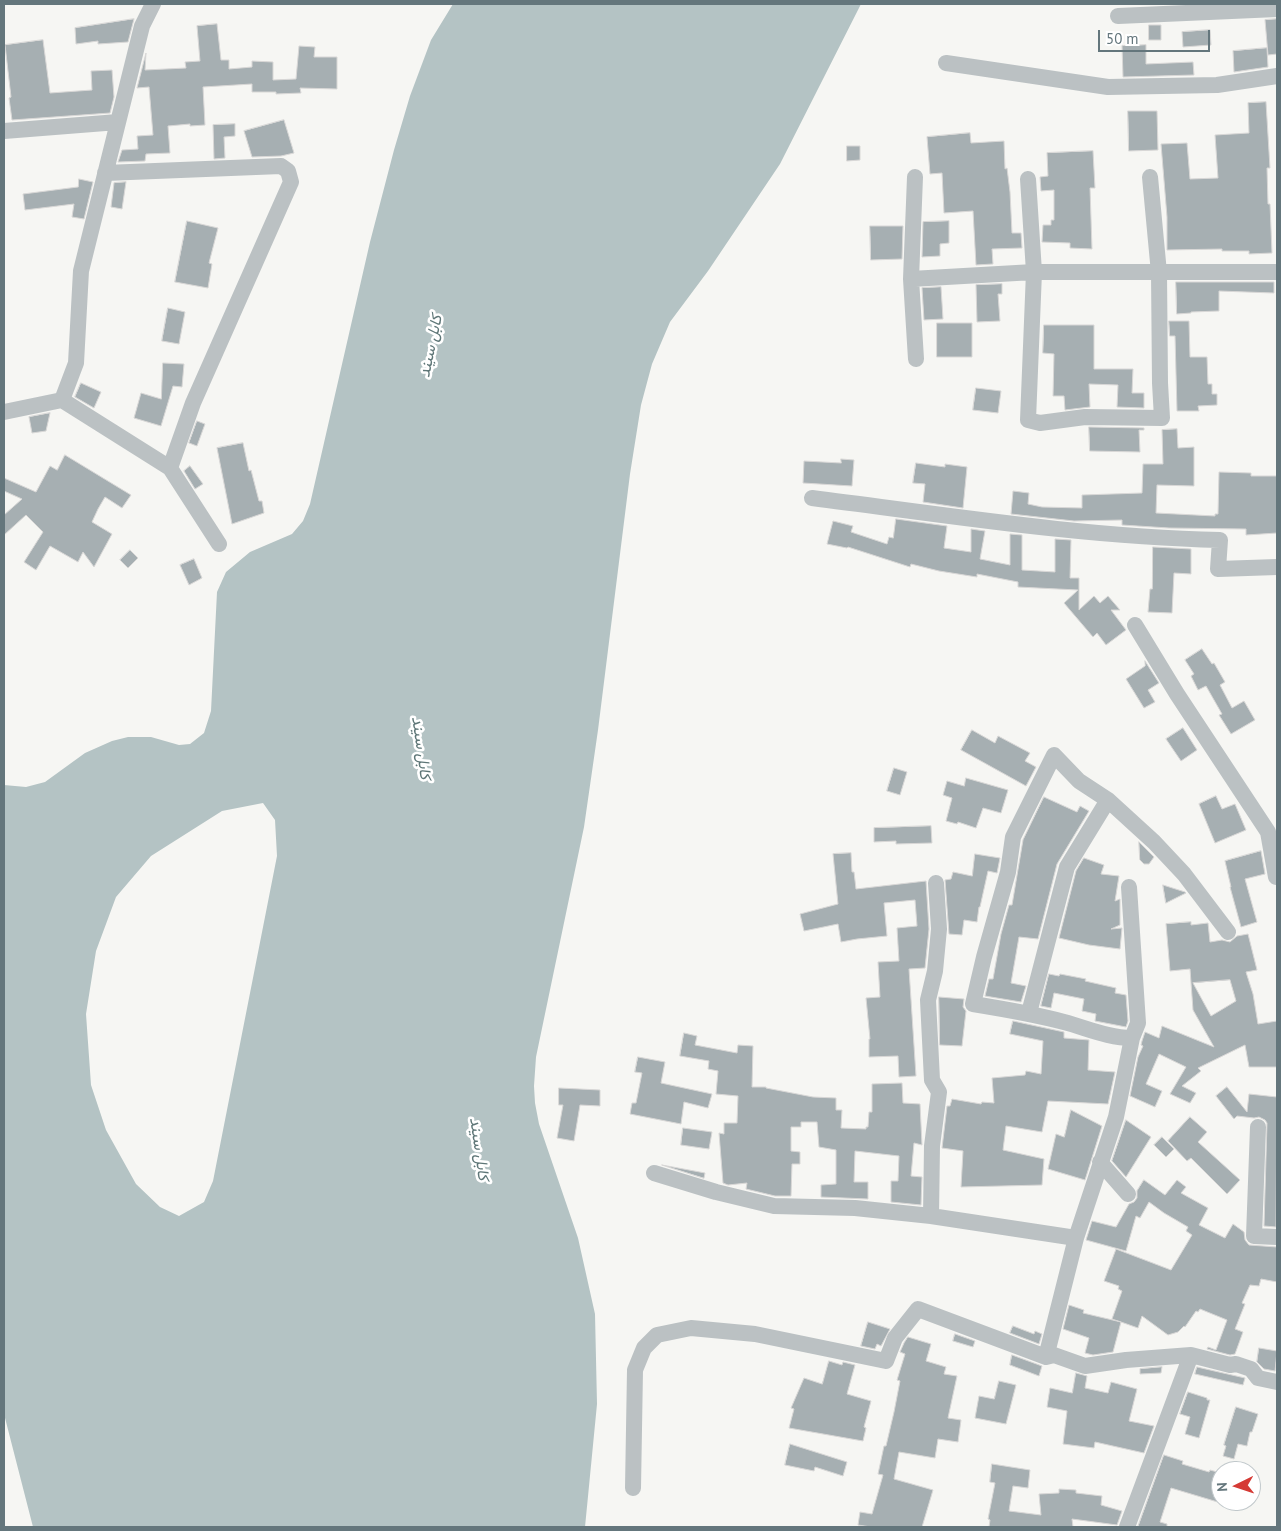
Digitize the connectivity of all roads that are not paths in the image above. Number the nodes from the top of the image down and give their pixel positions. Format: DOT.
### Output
graph roads {
  1 [pos="153,4"];
  2 [pos="1277,9"];
  3 [pos="1118,16"];
  4 [pos="946,64"];
  5 [pos="1277,76"];
  6 [pos="118,122"];
  7 [pos="4,132"];
  8 [pos="105,173"];
  9 [pos="915,177"];
  10 [pos="1150,177"];
  11 [pos="1028,179"];
  12 [pos="1034,272"];
  13 [pos="1277,272"];
  14 [pos="1158,273"];
  15 [pos="911,279"];
  16 [pos="916,360"];
  17 [pos="62,400"];
  18 [pos="4,412"];
  19 [pos="170,468"];
  20 [pos="812,498"];
  21 [pos="219,544"];
  22 [pos="1277,568"];
  23 [pos="1135,625"];
  24 [pos="1108,800"];
  25 [pos="1277,876"];
  26 [pos="936,883"];
  27 [pos="1129,887"];
  28 [pos="1228,932"];
  29 [pos="1029,1013"];
  30 [pos="1132,1038"];
  31 [pos="1258,1127"];
  32 [pos="1100,1162"];
  33 [pos="654,1173"];
  34 [pos="1128,1194"];
  35 [pos="931,1216"];
  36 [pos="1277,1237"];
  37 [pos="1076,1238"];
  38 [pos="1191,1355"];
  39 [pos="1046,1357"];
  40 [pos="1277,1382"];
  41 [pos="633,1488"];
  42 [pos="1127,1527"];
  1 -- 6 [label="street"];
  2 -- 3 [label="street"];
  4 -- 5 [label="street"];
  6 -- 7 [label="street"];
  6 -- 8 [label="street"];
  8 -- 17 [label="street"];
  8 -- 19 [label="street"];
  9 -- 15 [label="street"];
  10 -- 14 [label="street"];
  11 -- 12 [label="street"];
  12 -- 14 [label="street"];
  12 -- 14 [label="street"];
  12 -- 15 [label="street"];
  13 -- 14 [label="street"];
  15 -- 16 [label="street"];
  17 -- 18 [label="street"];
  17 -- 19 [label="street"];
  19 -- 21 [label="street"];
  20 -- 22 [label="street"];
  23 -- 25 [label="street"];
  24 -- 28 [label="street"];
  24 -- 29 [label="street"];
  24 -- 29 [label="street"];
  26 -- 35 [label="street"];
  27 -- 30 [label="street"];
  29 -- 30 [label="street"];
  30 -- 32 [label="street"];
  31 -- 36 [label="street"];
  32 -- 34 [label="street"];
  32 -- 37 [label="street"];
  33 -- 35 [label="street"];
  35 -- 37 [label="street"];
  37 -- 39 [label="street"];
  38 -- 39 [label="street"];
  38 -- 40 [label="street"];
  38 -- 42 [label="street"];
  39 -- 41 [label="street"];
}
